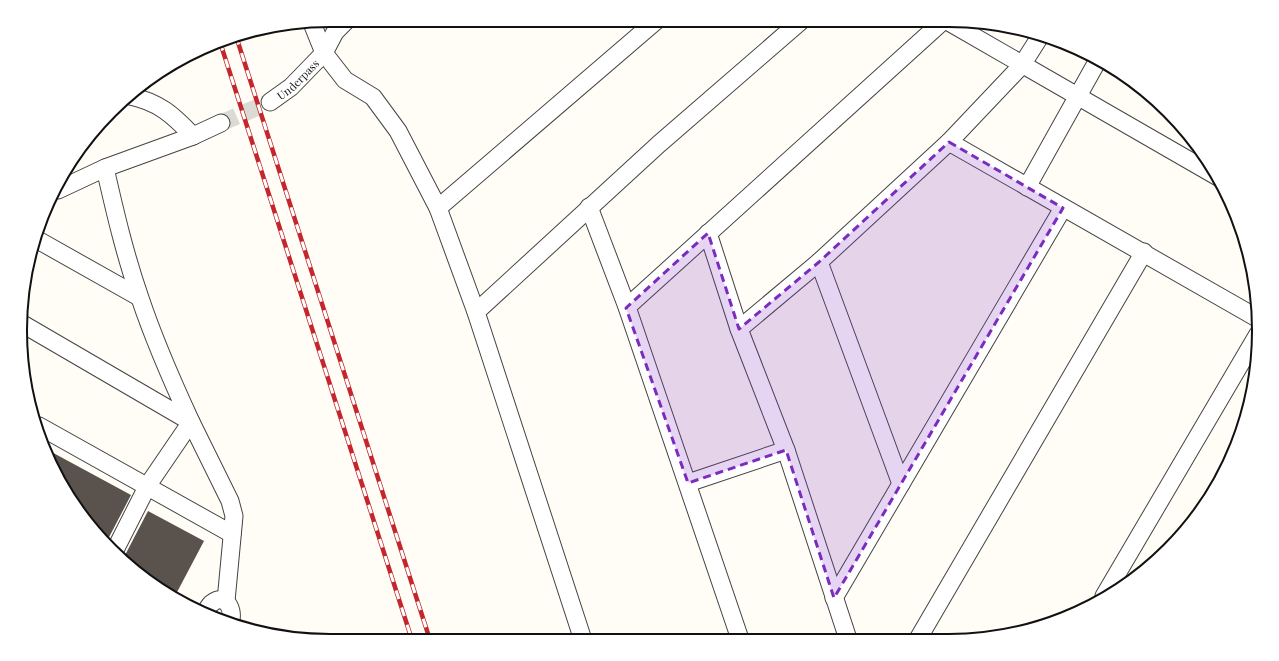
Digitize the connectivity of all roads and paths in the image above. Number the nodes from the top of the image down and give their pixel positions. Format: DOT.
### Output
graph roads {
  1 [pos="340,27"];
  2 [pos="649,27"];
  3 [pos="794,27"];
  4 [pos="936,27"];
  5 [pos="314,28"];
  6 [pos="958,28"];
  7 [pos="1038,40"];
  8 [pos="324,53"];
  9 [pos="1022,65"];
  10 [pos="1095,65"];
  11 [pos="136,97"];
  12 [pos="1078,97"];
  13 [pos="270,102"];
  14 [pos="221,124"];
  15 [pos="193,136"];
  16 [pos="948,142"];
  17 [pos="104,168"];
  18 [pos="1206,170"];
  19 [pos="1027,187"];
  20 [pos="63,188"];
  21 [pos="438,208"];
  22 [pos="590,208"];
  23 [pos="1063,208"];
  24 [pos="708,233"];
  25 [pos="40,241"];
  26 [pos="1144,252"];
  27 [pos="819,262"];
  28 [pos="139,297"];
  29 [pos="627,307"];
  30 [pos="476,312"];
  31 [pos="1251,315"];
  32 [pos="27,327"];
  33 [pos="739,329"];
  34 [pos="1251,346"];
  35 [pos="190,422"];
  36 [pos="43,428"];
  37 [pos="786,450"];
  38 [pos="688,483"];
  39 [pos="901,484"];
  40 [pos="148,485"];
  41 [pos="232,534"];
  42 [pos="117,546"];
  43 [pos="1109,588"];
  44 [pos="834,598"];
  45 [pos="226,601"];
  46 [pos="208,608"];
  47 [pos="231,617"];
  48 [pos="581,634"];
  49 [pos="738,634"];
  50 [pos="846,634"];
  51 [pos="920,634"];
  1 -- 8 [label="street, Underpass"];
  2 -- 21 [label="street"];
  3 -- 22 [label="street"];
  4 -- 24 [label="street"];
  5 -- 8 [label="street"];
  6 -- 9 [label="street"];
  7 -- 9 [label="street"];
  8 -- 13 [label="street, Underpass"];
  8 -- 21 [label="street"];
  9 -- 12 [label="street"];
  9 -- 16 [label="street"];
  10 -- 12 [label="street"];
  11 -- 15 [label="street"];
  12 -- 18 [label="street"];
  12 -- 19 [label="street"];
  14 -- 15 [label="street"];
  15 -- 17 [label="street"];
  16 -- 19 [label="street"];
  16 -- 27 [label="street"];
  17 -- 20 [label="street"];
  17 -- 28 [label="street"];
  19 -- 23 [label="street"];
  21 -- 30 [label="street"];
  22 -- 29 [label="street"];
  22 -- 30 [label="street"];
  23 -- 26 [label="street"];
  23 -- 39 [label="street"];
  24 -- 29 [label="street"];
  24 -- 33 [label="street"];
  25 -- 28 [label="street"];
  26 -- 31 [label="street"];
  26 -- 51 [label="street"];
  27 -- 33 [label="street"];
  27 -- 39 [label="street"];
  28 -- 35 [label="street"];
  29 -- 38 [label="street"];
  30 -- 48 [label="street"];
  32 -- 35 [label="street"];
  33 -- 37 [label="street"];
  34 -- 43 [label="street"];
  35 -- 40 [label="street"];
  35 -- 41 [label="street"];
  36 -- 40 [label="street"];
  37 -- 38 [label="street"];
  37 -- 44 [label="street"];
  38 -- 49 [label="street"];
  39 -- 44 [label="street"];
  40 -- 41 [label="street"];
  40 -- 42 [label="street"];
  41 -- 45 [label="street"];
  44 -- 50 [label="street"];
  45 -- 46 [label="street"];
  45 -- 47 [label="street"];
}
